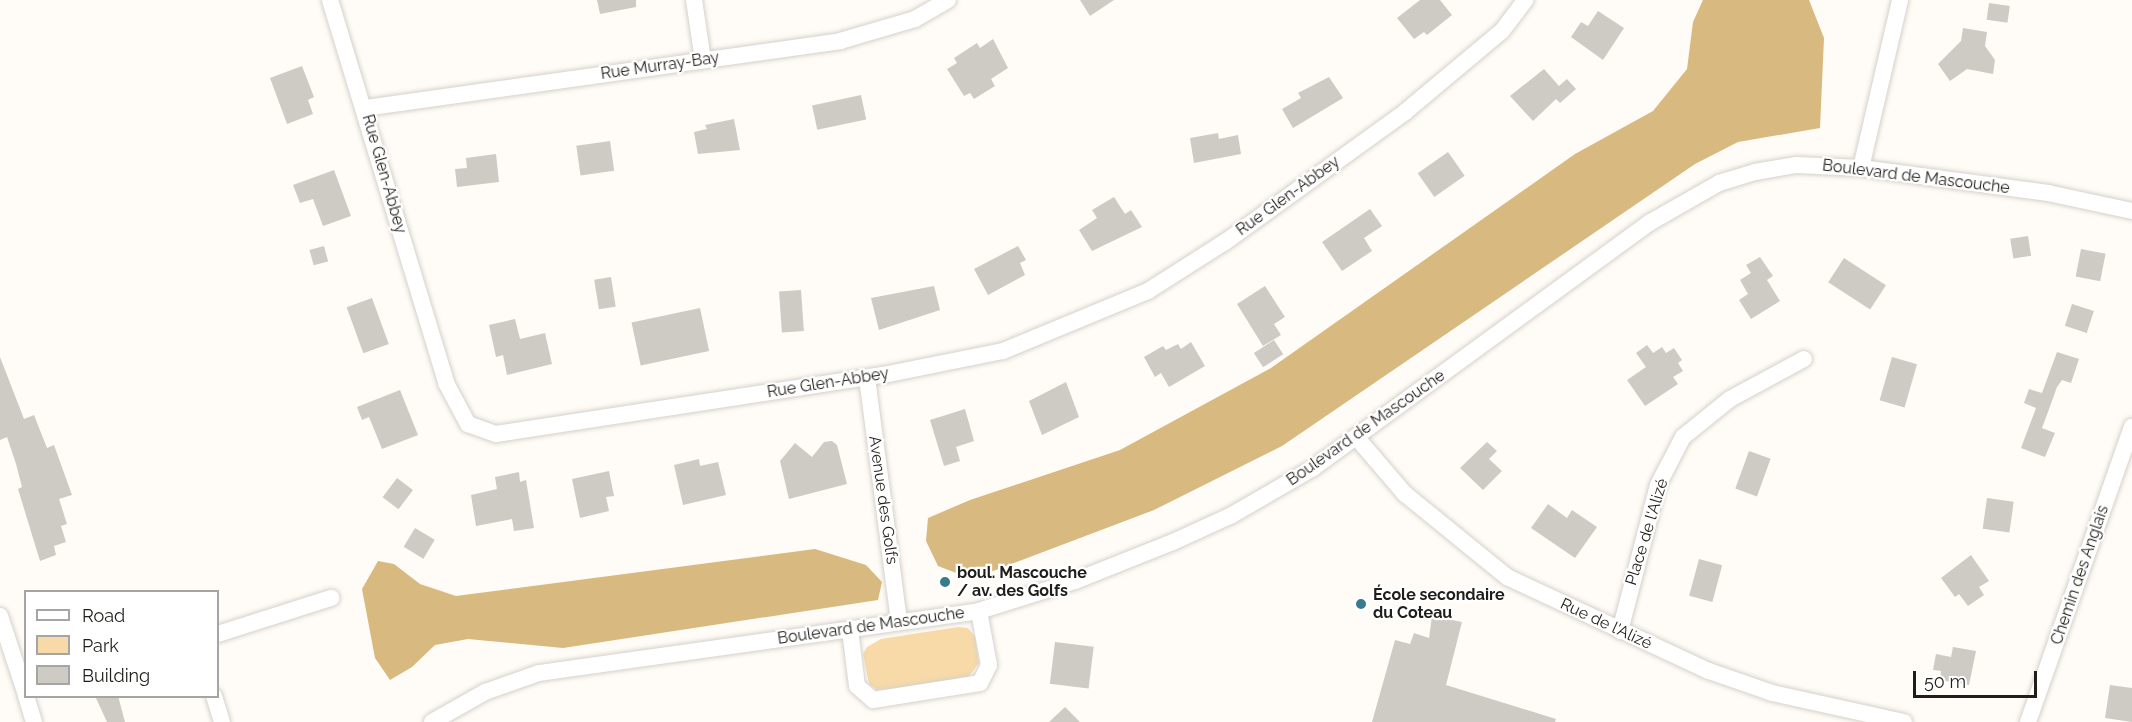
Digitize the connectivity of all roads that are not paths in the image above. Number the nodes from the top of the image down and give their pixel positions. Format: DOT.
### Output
graph roads {
  1 [pos="330,0"];
  2 [pos="694,0"];
  3 [pos="948,0"];
  4 [pos="1525,0"];
  5 [pos="1900,0"];
  6 [pos="703,60"];
  7 [pos="365,108"];
  8 [pos="1861,168"];
  9 [pos="2132,211"];
  10 [pos="1804,359"];
  11 [pos="867,378"];
  12 [pos="2132,427"];
  13 [pos="1357,438"];
  14 [pos="331,598"];
  15 [pos="979,611"];
  16 [pos="0,616"];
  17 [pos="899,621"];
  18 [pos="850,630"];
  19 [pos="1620,631"];
  20 [pos="219,634"];
  21 [pos="24,690"];
  22 [pos="27,698"];
  23 [pos="215,698"];
  24 [pos="34,722"];
  25 [pos="222,722"];
  26 [pos="432,722"];
  27 [pos="1904,722"];
  28 [pos="2028,722"];
  1 -- 7 [label="street, Rue Glen-Abbey"];
  2 -- 6 [label="street"];
  3 -- 6 [label="street, Rue Murray-Bay"];
  4 -- 11 [label="street, Rue Glen-Abbey"];
  5 -- 8 [label="street"];
  6 -- 7 [label="street, Rue Murray-Bay"];
  7 -- 11 [label="street, Rue Glen-Abbey"];
  8 -- 9 [label="street, Boulevard de Mascouche"];
  8 -- 13 [label="street, Boulevard de Mascouche"];
  10 -- 19 [label="street, Place de l'Alizé"];
  11 -- 17 [label="street, Avenue des Golfs"];
  12 -- 28 [label="street, Chemin des Anglais"];
  13 -- 15 [label="street, Boulevard de Mascouche"];
  13 -- 19 [label="street, Rue de l'Alizé"];
  14 -- 20 [label="street"];
  15 -- 17 [label="street, Boulevard de Mascouche"];
  15 -- 18 [label="street"];
  16 -- 21 [label="street"];
  17 -- 18 [label="street, Boulevard de Mascouche"];
  18 -- 26 [label="street, Boulevard de Mascouche"];
  19 -- 27 [label="street, Rue de l'Alizé"];
  22 -- 24 [label="street"];
  23 -- 25 [label="street"];
}
